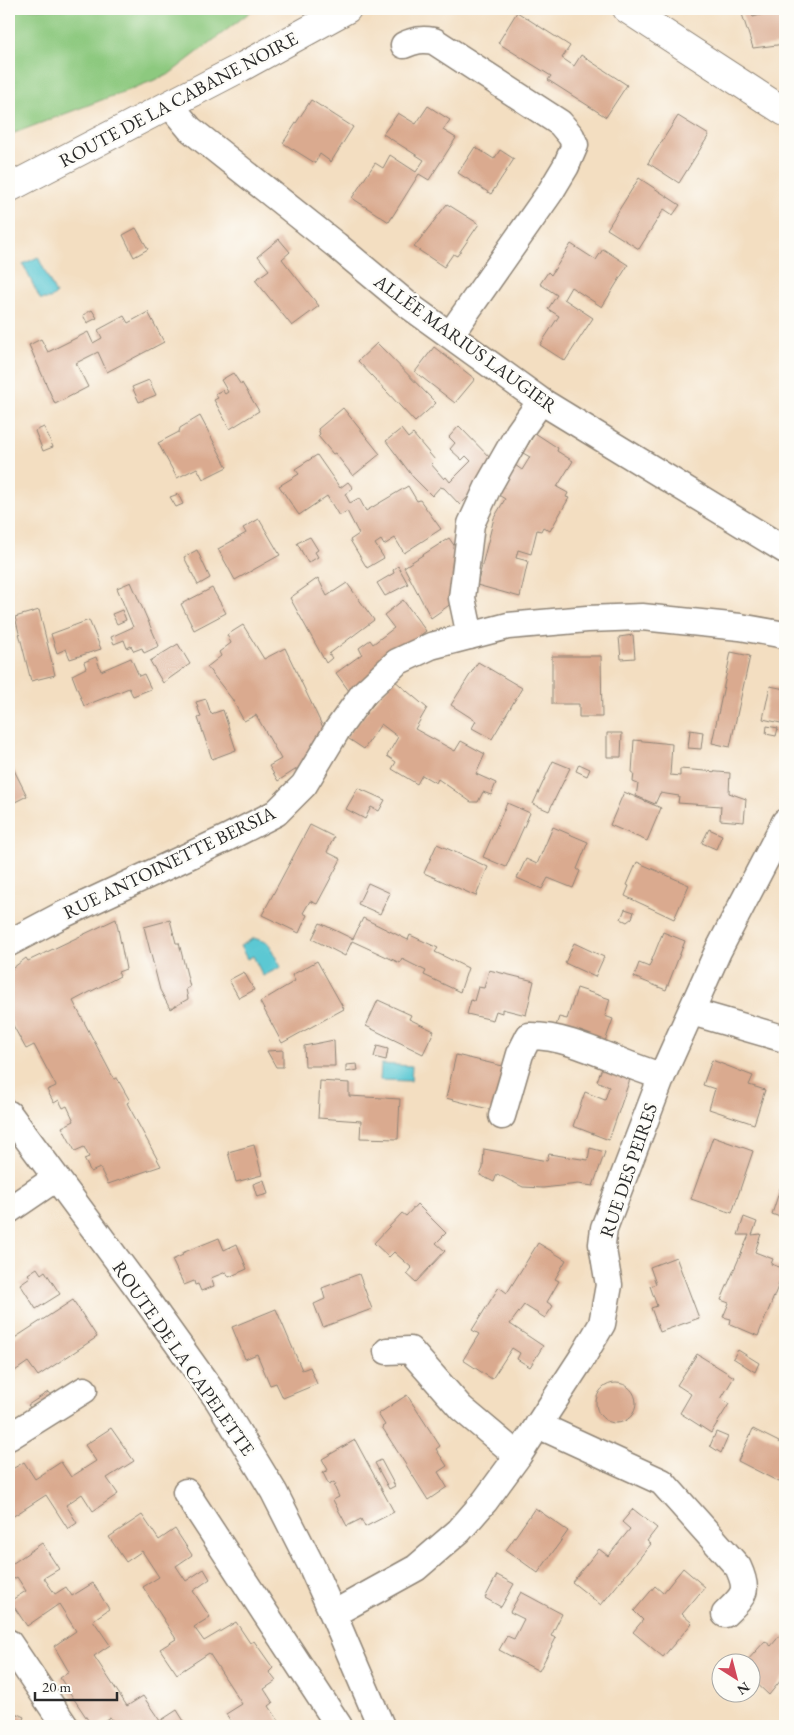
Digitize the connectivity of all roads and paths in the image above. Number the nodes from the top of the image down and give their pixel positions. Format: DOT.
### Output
graph roads {
  1 [pos="347,9"];
  2 [pos="627,9"];
  3 [pos="404,45"];
  4 [pos="170,105"];
  5 [pos="785,112"];
  6 [pos="9,188"];
  7 [pos="450,335"];
  8 [pos="540,401"];
  9 [pos="785,550"];
  10 [pos="785,635"];
  11 [pos="470,636"];
  12 [pos="785,822"];
  13 [pos="9,943"];
  14 [pos="692,1012"];
  15 [pos="785,1038"];
  16 [pos="662,1076"];
  17 [pos="9,1114"];
  18 [pos="502,1116"];
  19 [pos="56,1178"];
  20 [pos="9,1210"];
  21 [pos="388,1351"];
  22 [pos="84,1390"];
  23 [pos="538,1425"];
  24 [pos="9,1437"];
  25 [pos="518,1456"];
  26 [pos="186,1492"];
  27 [pos="333,1614"];
  28 [pos="725,1614"];
  29 [pos="9,1643"];
  30 [pos="65,1726"];
  31 [pos="339,1726"];
  32 [pos="381,1726"];
  1 -- 4 [label="street, ROUTE DE LA CABANE NOIRE"];
  2 -- 5 [label="street"];
  3 -- 7 [label="street"];
  4 -- 6 [label="street, ROUTE DE LA CABANE NOIRE"];
  4 -- 7 [label="street, ALLÉE MARIUS LAUGIER"];
  7 -- 8 [label="street, ALLÉE MARIUS LAUGIER"];
  8 -- 9 [label="street, ALLÉE MARIUS LAUGIER"];
  8 -- 11 [label="street"];
  10 -- 11 [label="street, RUE ANTOINETTE BERSIA"];
  11 -- 13 [label="street, RUE ANTOINETTE BERSIA"];
  12 -- 14 [label="street, RUE DES PEIRES"];
  14 -- 15 [label="street"];
  14 -- 16 [label="street, RUE DES PEIRES"];
  16 -- 18 [label="street"];
  16 -- 23 [label="street, RUE DES PEIRES"];
  17 -- 19 [label="street, ROUTE DE LA CAPELETTE"];
  19 -- 20 [label="street"];
  19 -- 27 [label="street, ROUTE DE LA CAPELETTE"];
  21 -- 25 [label="street"];
  22 -- 24 [label="street"];
  23 -- 25 [label="street, RUE DES PEIRES"];
  23 -- 28 [label="street"];
  25 -- 27 [label="street, RUE DES PEIRES"];
  26 -- 31 [label="street"];
  27 -- 32 [label="street, ROUTE DE LA CAPELETTE"];
  29 -- 30 [label="street"];
}
